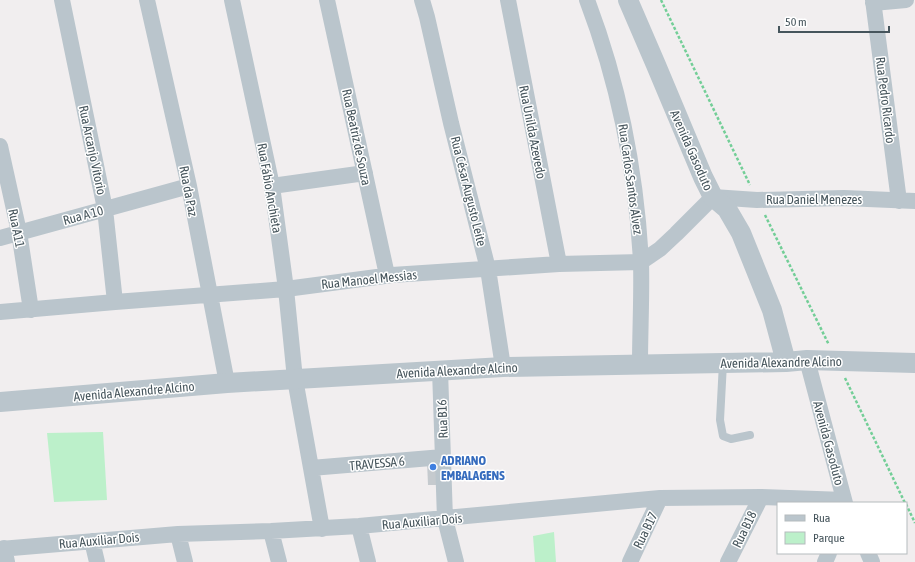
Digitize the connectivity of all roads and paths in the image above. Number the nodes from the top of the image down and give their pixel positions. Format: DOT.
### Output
graph roads {
  1 [pos="62,0"];
  2 [pos="147,0"];
  3 [pos="232,0"];
  4 [pos="326,0"];
  5 [pos="422,0"];
  6 [pos="428,0"];
  7 [pos="508,0"];
  8 [pos="587,0"];
  9 [pos="628,0"];
  10 [pos="661,0"];
  11 [pos="906,0"];
  12 [pos="873,1"];
  13 [pos="427,17"];
  14 [pos="0,146"];
  15 [pos="365,173"];
  16 [pos="189,186"];
  17 [pos="272,186"];
  18 [pos="713,197"];
  19 [pos="757,200"];
  20 [pos="899,201"];
  21 [pos="915,201"];
  22 [pos="105,209"];
  23 [pos="19,232"];
  24 [pos="0,238"];
  25 [pos="641,262"];
  26 [pos="559,264"];
  27 [pos="488,269"];
  28 [pos="387,275"];
  29 [pos="286,289"];
  30 [pos="209,295"];
  31 [pos="115,302"];
  32 [pos="31,310"];
  33 [pos="0,312"];
  34 [pos="807,360"];
  35 [pos="836,360"];
  36 [pos="786,362"];
  37 [pos="723,363"];
  38 [pos="915,363"];
  39 [pos="640,364"];
  40 [pos="502,367"];
  41 [pos="440,370"];
  42 [pos="295,379"];
  43 [pos="227,383"];
  44 [pos="0,402"];
  45 [pos="750,435"];
  46 [pos="443,457"];
  47 [pos="311,468"];
  48 [pos="761,497"];
  49 [pos="660,498"];
  50 [pos="845,502"];
  51 [pos="905,502"];
  52 [pos="907,506"];
  53 [pos="445,519"];
  54 [pos="915,523"];
  55 [pos="359,526"];
  56 [pos="322,529"];
  57 [pos="271,531"];
  58 [pos="178,534"];
  59 [pos="92,541"];
  60 [pos="4,553"];
  61 [pos="98,562"];
  62 [pos="185,562"];
  63 [pos="279,562"];
  64 [pos="368,562"];
  65 [pos="456,562"];
  66 [pos="630,562"];
  67 [pos="728,562"];
  1 -- 22 [label="street, Rua Arcanjo Vitorio"];
  2 -- 16 [label="street, Rua da Paz"];
  3 -- 17 [label="street, Rua Fábio Anchieta"];
  4 -- 15 [label="street, Rua Beatriz de Souza"];
  5 -- 13 [label="street, Rua César Augusto Leite"];
  6 -- 13 [label="street, Rua César Augusto Leite"];
  7 -- 26 [label="street, Rua Unilda Azevedo"];
  8 -- 25 [label="street, Rua Carlos Santos Alvez"];
  9 -- 18 [label="street, Avenida Gasoduto"];
  10 -- 19 [label="path"];
  11 -- 12 [label="street"];
  12 -- 20 [label="street, Rua Pedro Ricardo"];
  13 -- 27 [label="street, Rua César Augusto Leite"];
  14 -- 23 [label="street, Rua A11"];
  15 -- 17 [label="street"];
  15 -- 28 [label="street, Rua Beatriz de Souza"];
  16 -- 22 [label="street, Rua A 10"];
  16 -- 30 [label="street, Rua da Paz"];
  17 -- 29 [label="street, Rua Fábio Anchieta"];
  18 -- 19 [label="street, Rua Daniel Menezes"];
  18 -- 25 [label="street"];
  18 -- 36 [label="street, Avenida Gasoduto"];
  19 -- 20 [label="street, Rua Daniel Menezes"];
  19 -- 35 [label="path"];
  20 -- 21 [label="street, Rua Daniel Menezes"];
  22 -- 23 [label="street, Rua A 10"];
  22 -- 31 [label="street, Rua Arcanjo Vitorio"];
  23 -- 24 [label="street, Rua A 10"];
  23 -- 32 [label="street, Rua A11"];
  25 -- 26 [label="street, Rua Manoel Messias"];
  25 -- 39 [label="street, Rua Carlos Santos Alvez"];
  26 -- 27 [label="street, Rua Manoel Messias"];
  27 -- 28 [label="street, Rua Manoel Messias"];
  27 -- 40 [label="street, Rua César Augusto Leite"];
  28 -- 29 [label="street, Rua Manoel Messias"];
  29 -- 30 [label="street, Rua Manoel Messias"];
  29 -- 42 [label="street, Rua Fábio Anchieta"];
  30 -- 31 [label="street, Rua Manoel Messias"];
  30 -- 43 [label="street, Rua da Paz"];
  31 -- 32 [label="street, Rua Manoel Messias"];
  32 -- 33 [label="street, Rua Manoel Messias"];
  34 -- 35 [label="street, Avenida Alexandre Alcino"];
  34 -- 36 [label="street, Avenida Alexandre Alcino"];
  34 -- 50 [label="street, Avenida Gasoduto"];
  35 -- 38 [label="street, Avenida Alexandre Alcino"];
  35 -- 51 [label="path"];
  36 -- 37 [label="street, Avenida Alexandre Alcino"];
  37 -- 39 [label="street, Avenida Alexandre Alcino"];
  37 -- 45 [label="lane"];
  39 -- 40 [label="street, Avenida Alexandre Alcino"];
  40 -- 41 [label="street, Avenida Alexandre Alcino"];
  41 -- 42 [label="street, Avenida Alexandre Alcino"];
  41 -- 46 [label="street, Rua B16"];
  42 -- 43 [label="street, Avenida Alexandre Alcino"];
  42 -- 47 [label="street, Rua Fábio Anchieta"];
  43 -- 44 [label="street, Avenida Alexandre Alcino"];
  46 -- 47 [label="street, TRAVESSA 6"];
  46 -- 53 [label="street, Rua B16"];
  47 -- 56 [label="street, Rua Fábio Anchieta"];
  48 -- 49 [label="street, Rua Auxiliar Dois"];
  48 -- 50 [label="street, Rua Auxiliar Dois"];
  48 -- 67 [label="street, Rua B18"];
  49 -- 53 [label="street, Rua Auxiliar Dois"];
  49 -- 66 [label="street, Rua B17"];
  52 -- 54 [label="path"];
  53 -- 55 [label="street, Rua Auxiliar Dois"];
  53 -- 65 [label="street, Rua B16"];
  55 -- 56 [label="street, Rua Auxiliar Dois"];
  55 -- 64 [label="street"];
  56 -- 57 [label="street, Rua Auxiliar Dois"];
  57 -- 58 [label="street, Rua Auxiliar Dois"];
  57 -- 63 [label="street"];
  58 -- 59 [label="street, Rua Auxiliar Dois"];
  58 -- 62 [label="street"];
  59 -- 60 [label="street, Rua Auxiliar Dois"];
  59 -- 61 [label="street"];
}
